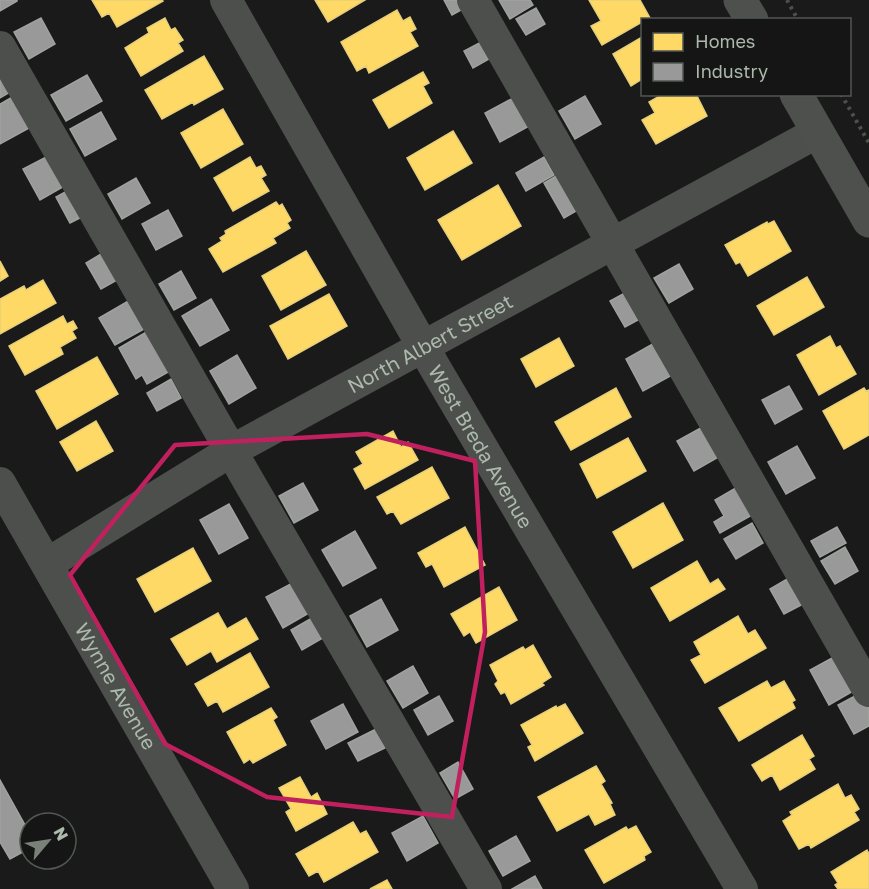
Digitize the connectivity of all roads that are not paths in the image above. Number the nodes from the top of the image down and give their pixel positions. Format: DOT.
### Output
graph roads {
  1 [pos="226,0"];
  2 [pos="473,0"];
  3 [pos="740,0"];
  4 [pos="751,18"];
  5 [pos="0,47"];
  6 [pos="797,96"];
  7 [pos="818,132"];
  8 [pos="869,220"];
  9 [pos="613,243"];
  10 [pos="423,346"];
  11 [pos="231,451"];
  12 [pos="0,483"];
  13 [pos="47,564"];
  14 [pos="869,691"];
  15 [pos="233,889"];
  16 [pos="486,889"];
  17 [pos="742,889"];
  1 -- 10 [label="street, West Breda Avenue"];
  2 -- 9 [label="street"];
  3 -- 4 [label="main road"];
  5 -- 11 [label="street"];
  6 -- 7 [label="main road"];
  7 -- 8 [label="main road"];
  7 -- 9 [label="street, North Albert Street"];
  9 -- 10 [label="street, North Albert Street"];
  9 -- 14 [label="street"];
  10 -- 11 [label="street, North Albert Street"];
  10 -- 17 [label="street, West Breda Avenue"];
  11 -- 13 [label="street, North Albert Street"];
  11 -- 16 [label="street"];
  12 -- 13 [label="street, Wynne Avenue"];
  13 -- 15 [label="street, Wynne Avenue"];
}
